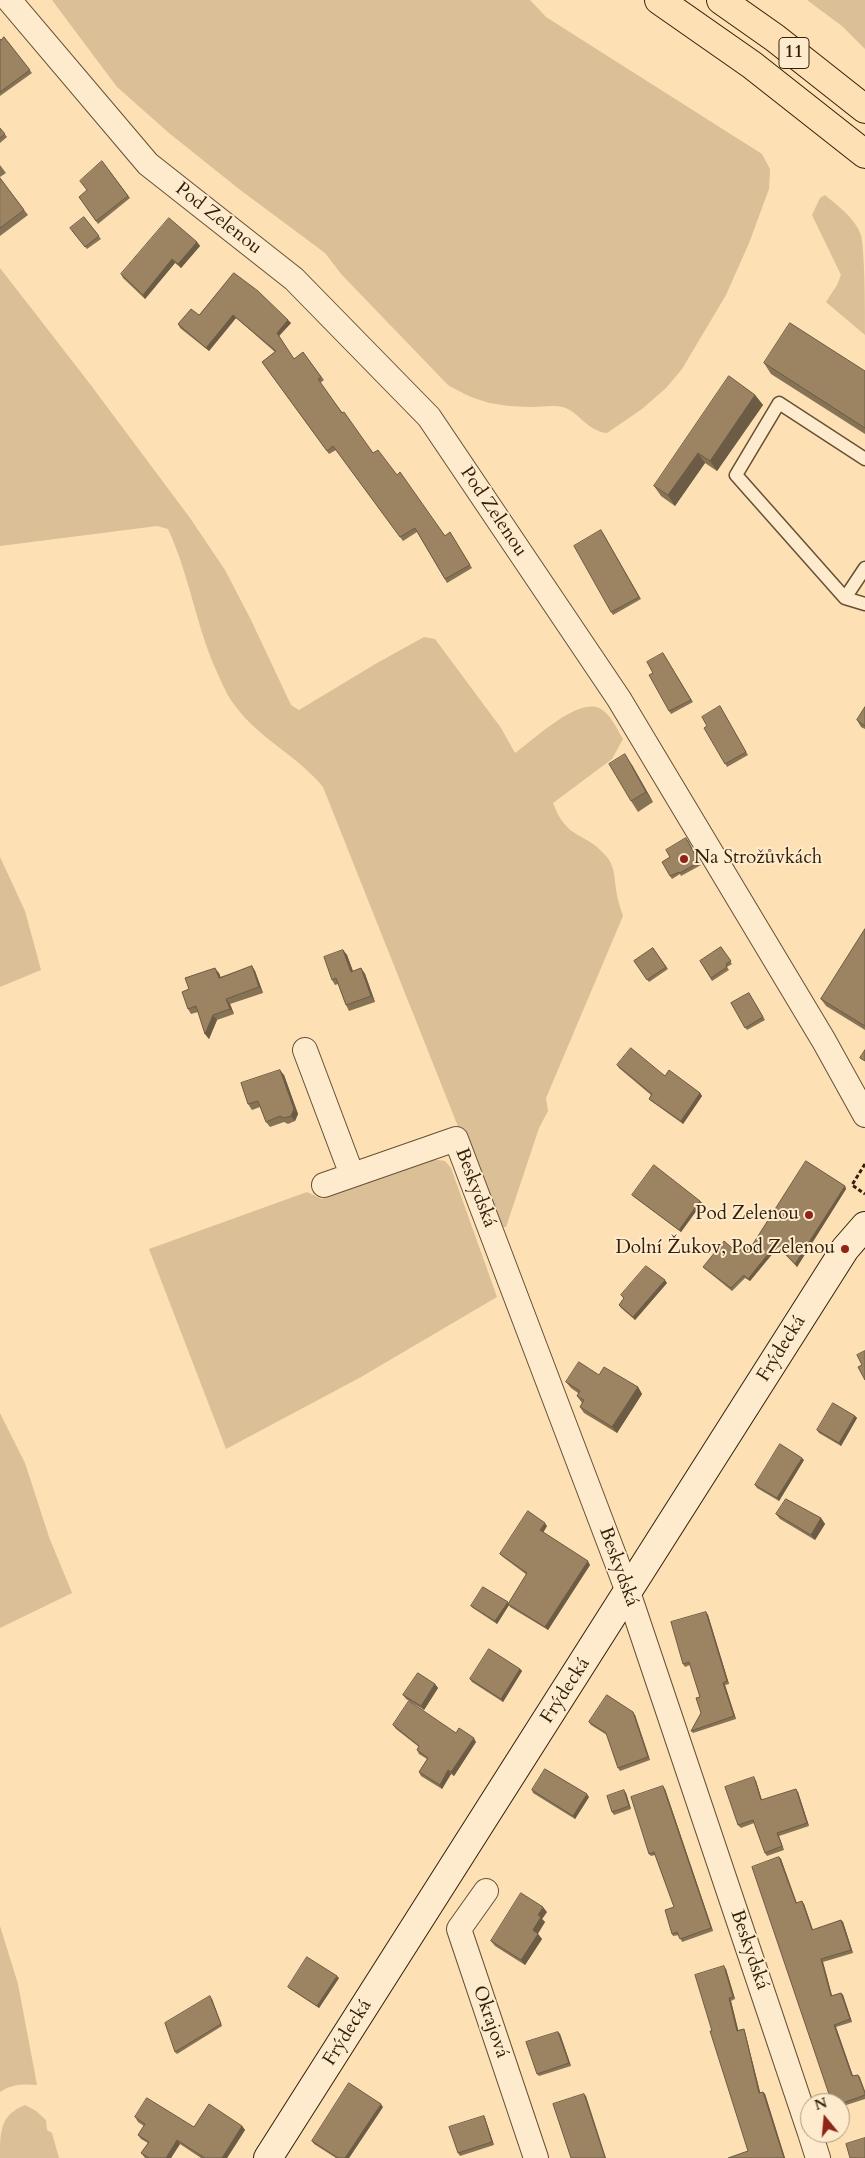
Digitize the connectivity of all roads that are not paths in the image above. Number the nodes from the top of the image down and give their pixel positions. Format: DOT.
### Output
graph roads {
  1 [pos="9,0"];
  2 [pos="659,0"];
  3 [pos="721,0"];
  4 [pos="865,109"];
  5 [pos="865,154"];
  6 [pos="865,460"];
  7 [pos="865,568"];
  8 [pos="845,598"];
  9 [pos="865,604"];
  10 [pos="305,1050"];
  11 [pos="865,1115"];
  12 [pos="352,1175"];
  13 [pos="324,1185"];
  14 [pos="865,1226"];
  15 [pos="628,1592"];
  16 [pos="486,1891"];
  17 [pos="800,2103"];
  18 [pos="813,2143"];
  19 [pos="268,2158"];
  20 [pos="536,2158"];
  21 [pos="818,2158"];
  1 -- 11 [label="street, Pod Zelenou"];
  2 -- 5 [label="highway, 11"];
  3 -- 4 [label="highway, 11"];
  6 -- 8 [label="lane"];
  7 -- 8 [label="lane"];
  8 -- 9 [label="lane"];
  10 -- 12 [label="street"];
  12 -- 13 [label="street, Beskydská"];
  12 -- 15 [label="street, Beskydská"];
  14 -- 15 [label="main road, Frýdecká"];
  15 -- 17 [label="street, Beskydská"];
  15 -- 19 [label="main road, Frýdecká"];
  16 -- 20 [label="street, Okrajová"];
  18 -- 21 [label="street, Beskydská"];
}
